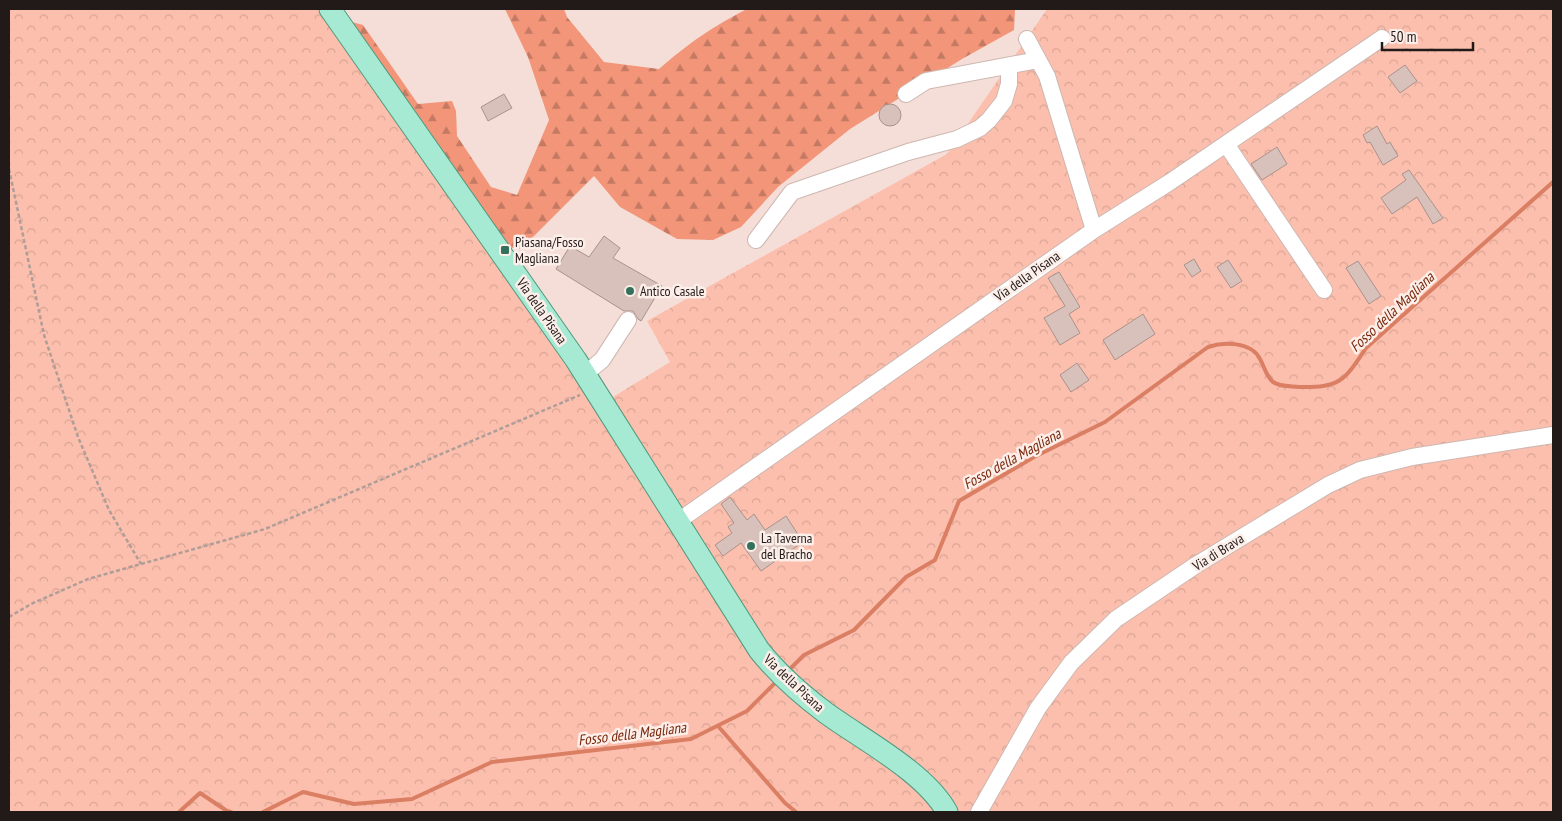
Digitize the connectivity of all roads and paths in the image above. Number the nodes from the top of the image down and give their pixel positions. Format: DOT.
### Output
graph roads {
  1 [pos="330,9"];
  2 [pos="1382,38"];
  3 [pos="1027,39"];
  4 [pos="1038,60"];
  5 [pos="1009,66"];
  6 [pos="906,94"];
  7 [pos="1226,144"];
  8 [pos="9,169"];
  9 [pos="1094,230"];
  10 [pos="756,240"];
  11 [pos="1324,290"];
  12 [pos="628,320"];
  13 [pos="590,382"];
  14 [pos="1553,435"];
  15 [pos="677,522"];
  16 [pos="141,564"];
  17 [pos="9,617"];
  18 [pos="948,812"];
  19 [pos="979,812"];
  1 -- 13 [label="main road, Via della Pisana"];
  2 -- 7 [label="street, Via della Pisana"];
  3 -- 4 [label="street"];
  4 -- 5 [label="street"];
  4 -- 9 [label="street"];
  5 -- 6 [label="street"];
  5 -- 10 [label="street"];
  7 -- 9 [label="street, Via della Pisana"];
  7 -- 11 [label="street"];
  8 -- 16 [label="path"];
  9 -- 15 [label="street, Via della Pisana"];
  12 -- 13 [label="street"];
  13 -- 15 [label="main road, Via della Pisana"];
  13 -- 16 [label="path"];
  14 -- 19 [label="street, Via di Brava"];
  15 -- 18 [label="main road, Via della Pisana"];
  16 -- 17 [label="path"];
}
